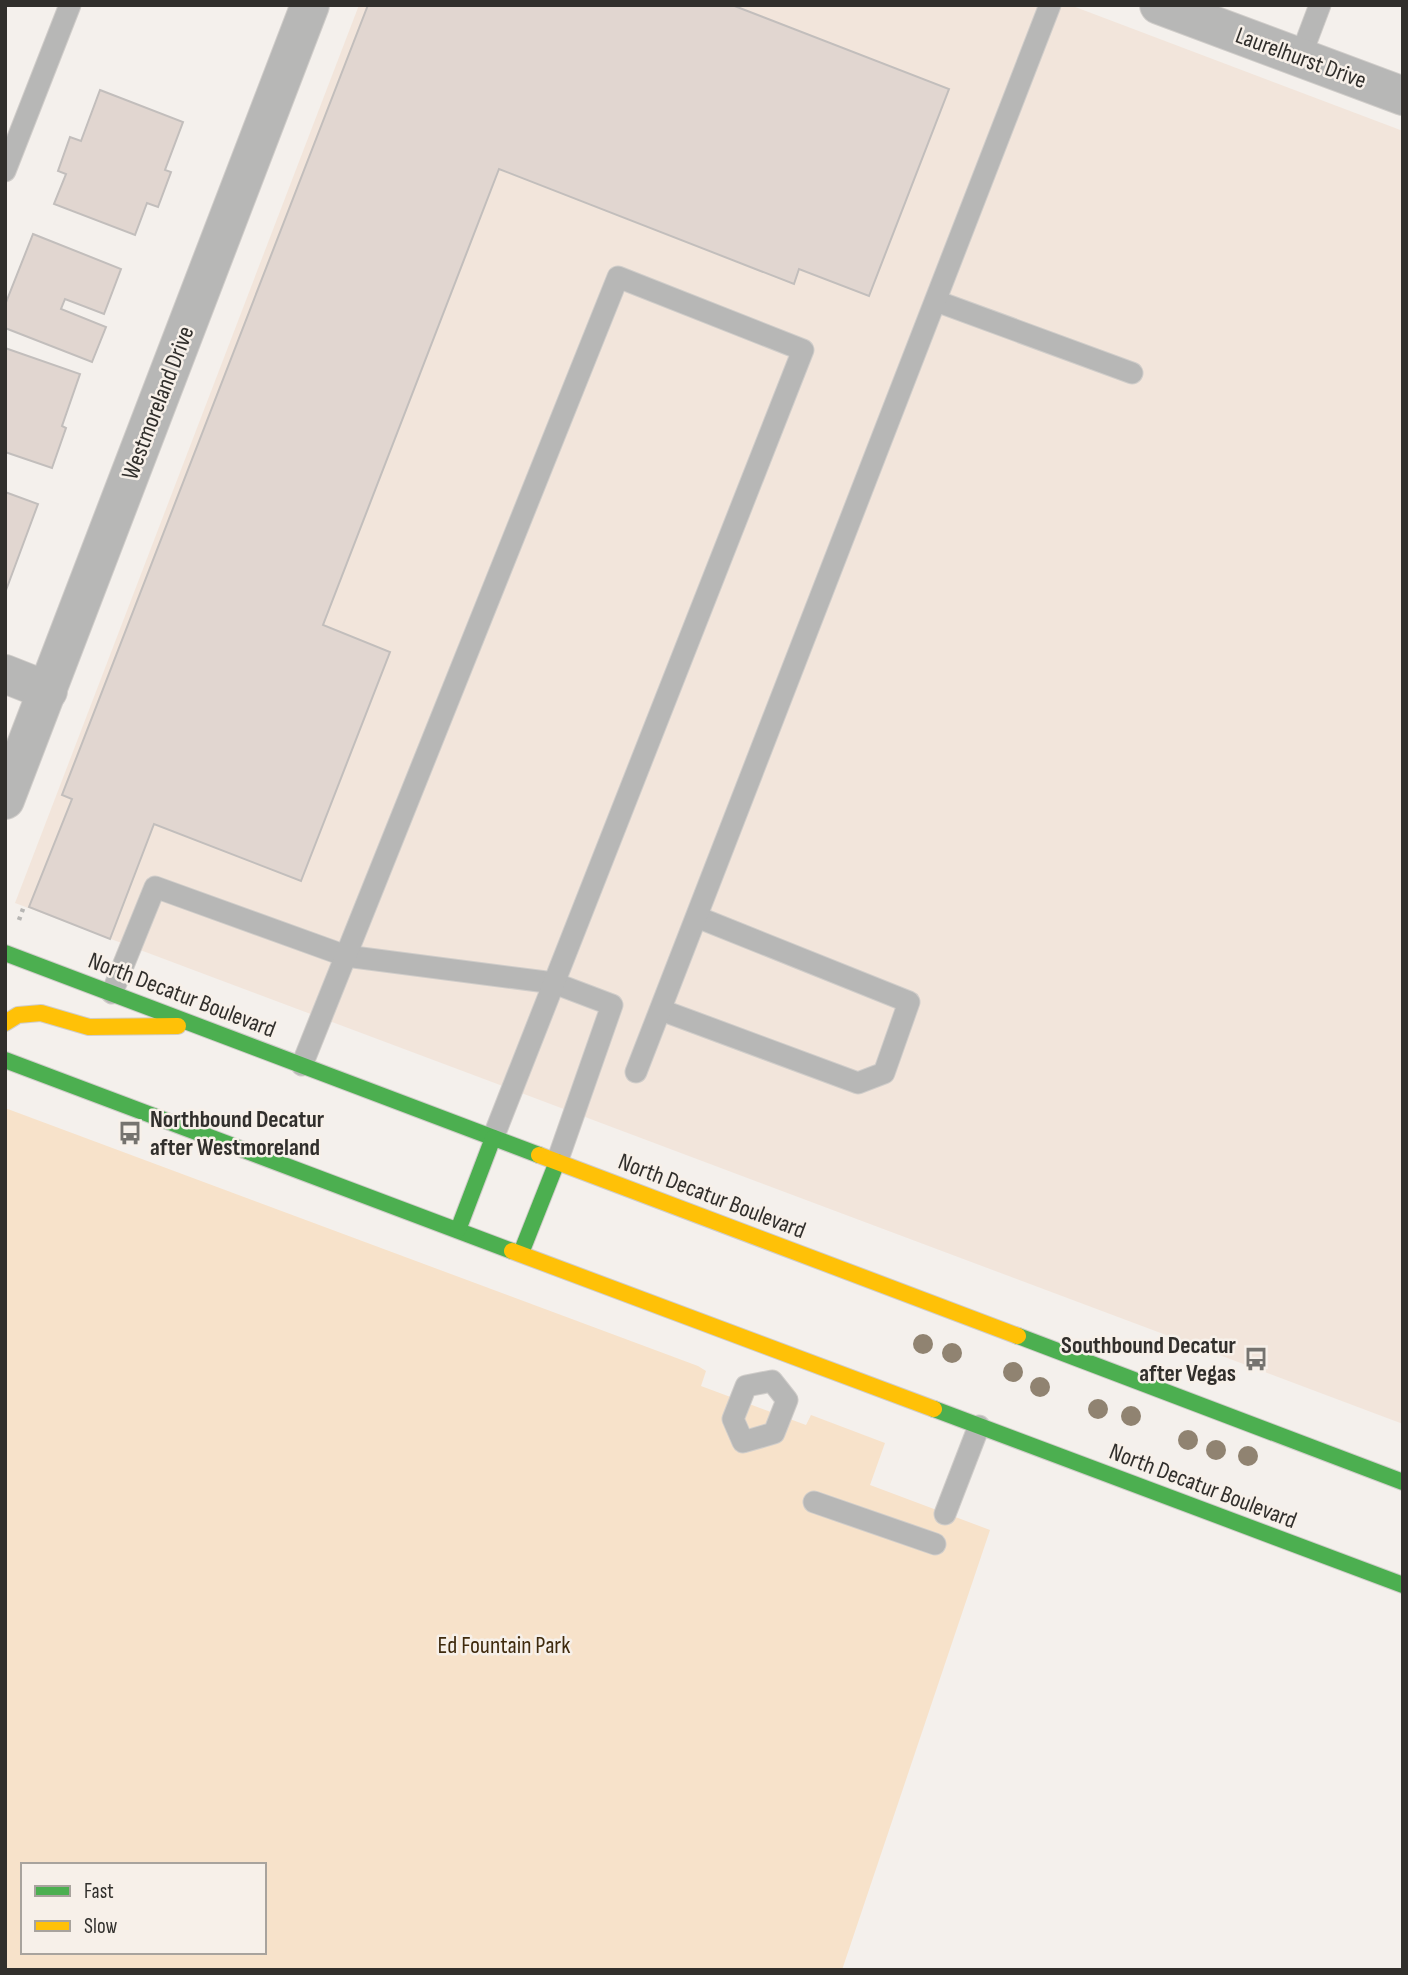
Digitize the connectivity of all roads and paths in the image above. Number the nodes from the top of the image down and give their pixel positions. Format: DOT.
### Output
graph roads {
  1 [pos="70,5"];
  2 [pos="310,5"];
  3 [pos="1050,5"];
  4 [pos="1159,5"];
  5 [pos="1320,5"];
  6 [pos="1300,58"];
  7 [pos="1403,96"];
  8 [pos="5,171"];
  9 [pos="936,301"];
  10 [pos="1132,373"];
  11 [pos="5,674"];
  12 [pos="48,691"];
  13 [pos="9,778"];
  14 [pos="697,917"];
  15 [pos="5,953"];
  16 [pos="346,956"];
  17 [pos="554,983"];
  18 [pos="113,993"];
  19 [pos="661,1010"];
  20 [pos="5,1023"];
  21 [pos="198,1026"];
  22 [pos="5,1060"];
  23 [pos="302,1065"];
  24 [pos="636,1072"];
  25 [pos="493,1138"];
  26 [pos="557,1162"];
  27 [pos="458,1230"];
  28 [pos="521,1254"];
  29 [pos="783,1352"];
  30 [pos="772,1381"];
  31 [pos="979,1426"];
  32 [pos="1403,1482"];
  33 [pos="814,1502"];
  34 [pos="946,1514"];
  35 [pos="935,1544"];
  36 [pos="1403,1585"];
  1 -- 8 [label="lane"];
  2 -- 12 [label="street, Westmoreland Drive"];
  3 -- 9 [label="lane"];
  4 -- 6 [label="street, Laurelhurst Drive"];
  5 -- 6 [label="lane"];
  6 -- 7 [label="street, Laurelhurst Drive"];
  9 -- 10 [label="lane"];
  9 -- 14 [label="lane"];
  11 -- 12 [label="street"];
  12 -- 13 [label="street, Westmoreland Drive"];
  14 -- 19 [label="lane"];
  14 -- 19 [label="lane"];
  15 -- 18 [label="main road, North Decatur Boulevard"];
  16 -- 17 [label="lane"];
  16 -- 17 [label="lane"];
  16 -- 18 [label="lane"];
  16 -- 23 [label="lane"];
  17 -- 25 [label="lane"];
  17 -- 26 [label="lane"];
  18 -- 21 [label="main road, North Decatur Boulevard"];
  19 -- 24 [label="lane"];
  20 -- 21 [label="main road"];
  21 -- 23 [label="main road, North Decatur Boulevard"];
  22 -- 27 [label="main road, North Decatur Boulevard"];
  23 -- 25 [label="main road, North Decatur Boulevard"];
  25 -- 26 [label="main road, North Decatur Boulevard"];
  25 -- 27 [label="main road"];
  26 -- 28 [label="main road"];
  26 -- 32 [label="main road, North Decatur Boulevard"];
  27 -- 28 [label="main road, North Decatur Boulevard"];
  28 -- 29 [label="main road, North Decatur Boulevard"];
  29 -- 30 [label="lane"];
  29 -- 31 [label="main road, North Decatur Boulevard"];
  31 -- 34 [label="lane"];
  31 -- 36 [label="main road, North Decatur Boulevard"];
  33 -- 35 [label="lane"];
}
